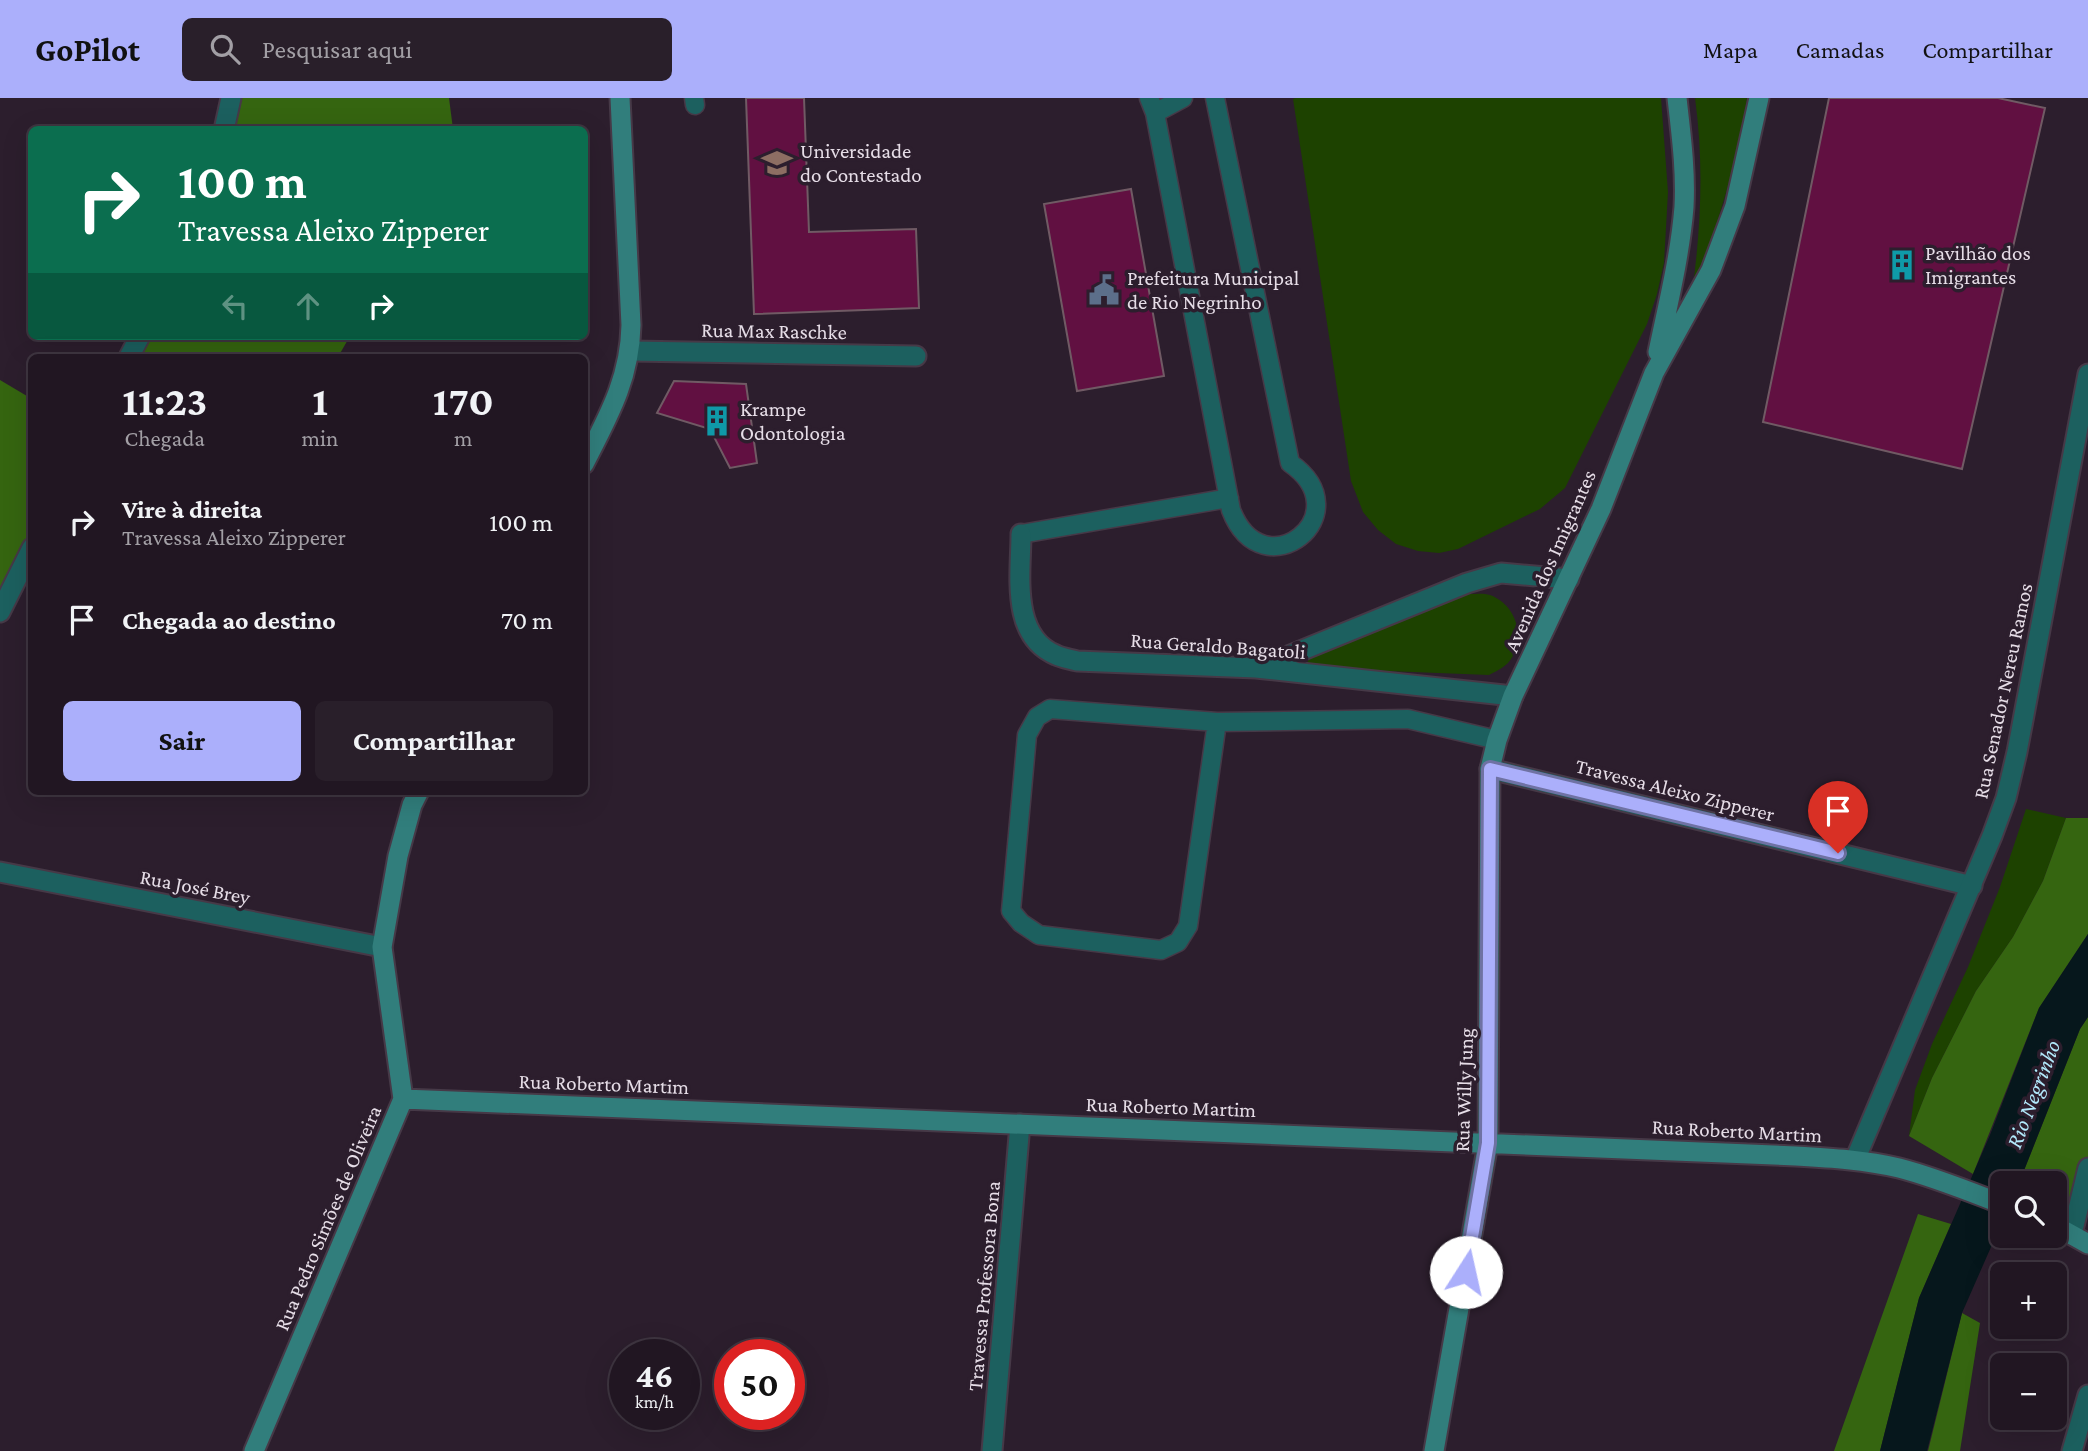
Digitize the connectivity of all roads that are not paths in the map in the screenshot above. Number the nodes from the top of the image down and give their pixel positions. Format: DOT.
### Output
graph roads {
  1 [pos="231,98"];
  2 [pos="620,98"];
  3 [pos="1183,98"];
  4 [pos="1215,98"];
  5 [pos="1677,98"];
  6 [pos="1759,98"];
  7 [pos="1152,105"];
  8 [pos="226,126"];
  9 [pos="631,351"];
  10 [pos="916,356"];
  11 [pos="1654,373"];
  12 [pos="2088,374"];
  13 [pos="588,456"];
  14 [pos="1229,498"];
  15 [pos="1021,534"];
  16 [pos="28,556"];
  17 [pos="1569,579"];
  18 [pos="0,612"];
  19 [pos="1256,668"];
  20 [pos="1513,696"];
  21 [pos="1217,722"];
  22 [pos="1497,740"];
  23 [pos="1490,769"];
  24 [pos="417,795"];
  25 [pos="0,872"];
  26 [pos="1972,886"];
  27 [pos="382,947"];
  28 [pos="403,1099"];
  29 [pos="1020,1124"];
  30 [pos="1488,1143"];
  31 [pos="1854,1160"];
  32 [pos="2088,1168"];
  33 [pos="1990,1199"];
  34 [pos="2080,1239"];
  35 [pos="2088,1395"];
  36 [pos="254,1451"];
  37 [pos="992,1451"];
  38 [pos="1434,1451"];
  39 [pos="2072,1451"];
  1 -- 8 [label="street"];
  2 -- 9 [label="main road"];
  3 -- 7 [label="lane"];
  4 -- 14 [label="lane"];
  5 -- 11 [label="main road, Avenida dos Imigrantes"];
  6 -- 11 [label="main road, Avenida dos Imigrantes"];
  7 -- 14 [label="lane"];
  9 -- 10 [label="street, Rua Max Raschke"];
  9 -- 13 [label="main road"];
  11 -- 17 [label="main road, Avenida dos Imigrantes"];
  12 -- 26 [label="street, Rua Senador Nereu Ramos"];
  14 -- 15 [label="lane"];
  15 -- 19 [label="street, Rua Geraldo Bagatoli"];
  16 -- 18 [label="street"];
  17 -- 19 [label="street"];
  17 -- 20 [label="main road, Avenida dos Imigrantes"];
  19 -- 20 [label="street, Rua Geraldo Bagatoli"];
  20 -- 22 [label="main road, Avenida dos Imigrantes"];
  21 -- 21 [label="lane"];
  21 -- 22 [label="lane"];
  22 -- 23 [label="main road, Avenida dos Imigrantes"];
  23 -- 26 [label="street, Travessa Aleixo Zipperer"];
  23 -- 30 [label="main road, Rua Willy Jung"];
  24 -- 27 [label="main road, Rua Pedro Simões de Oliveira"];
  25 -- 27 [label="street, Rua José Brey"];
  26 -- 31 [label="street, Rua Senador Nereu Ramos"];
  27 -- 28 [label="main road, Rua Pedro Simões de Oliveira"];
  28 -- 29 [label="main road, Rua Roberto Martim"];
  28 -- 36 [label="main road, Rua Pedro Simões de Oliveira"];
  29 -- 30 [label="main road, Rua Roberto Martim"];
  29 -- 37 [label="street, Travessa Professora Bona"];
  30 -- 31 [label="main road, Rua Roberto Martim"];
  30 -- 38 [label="main road, Rua Willy Jung"];
  31 -- 33 [label="main road, Rua Roberto Martim"];
  32 -- 34 [label="street"];
  35 -- 39 [label="street"];
}
